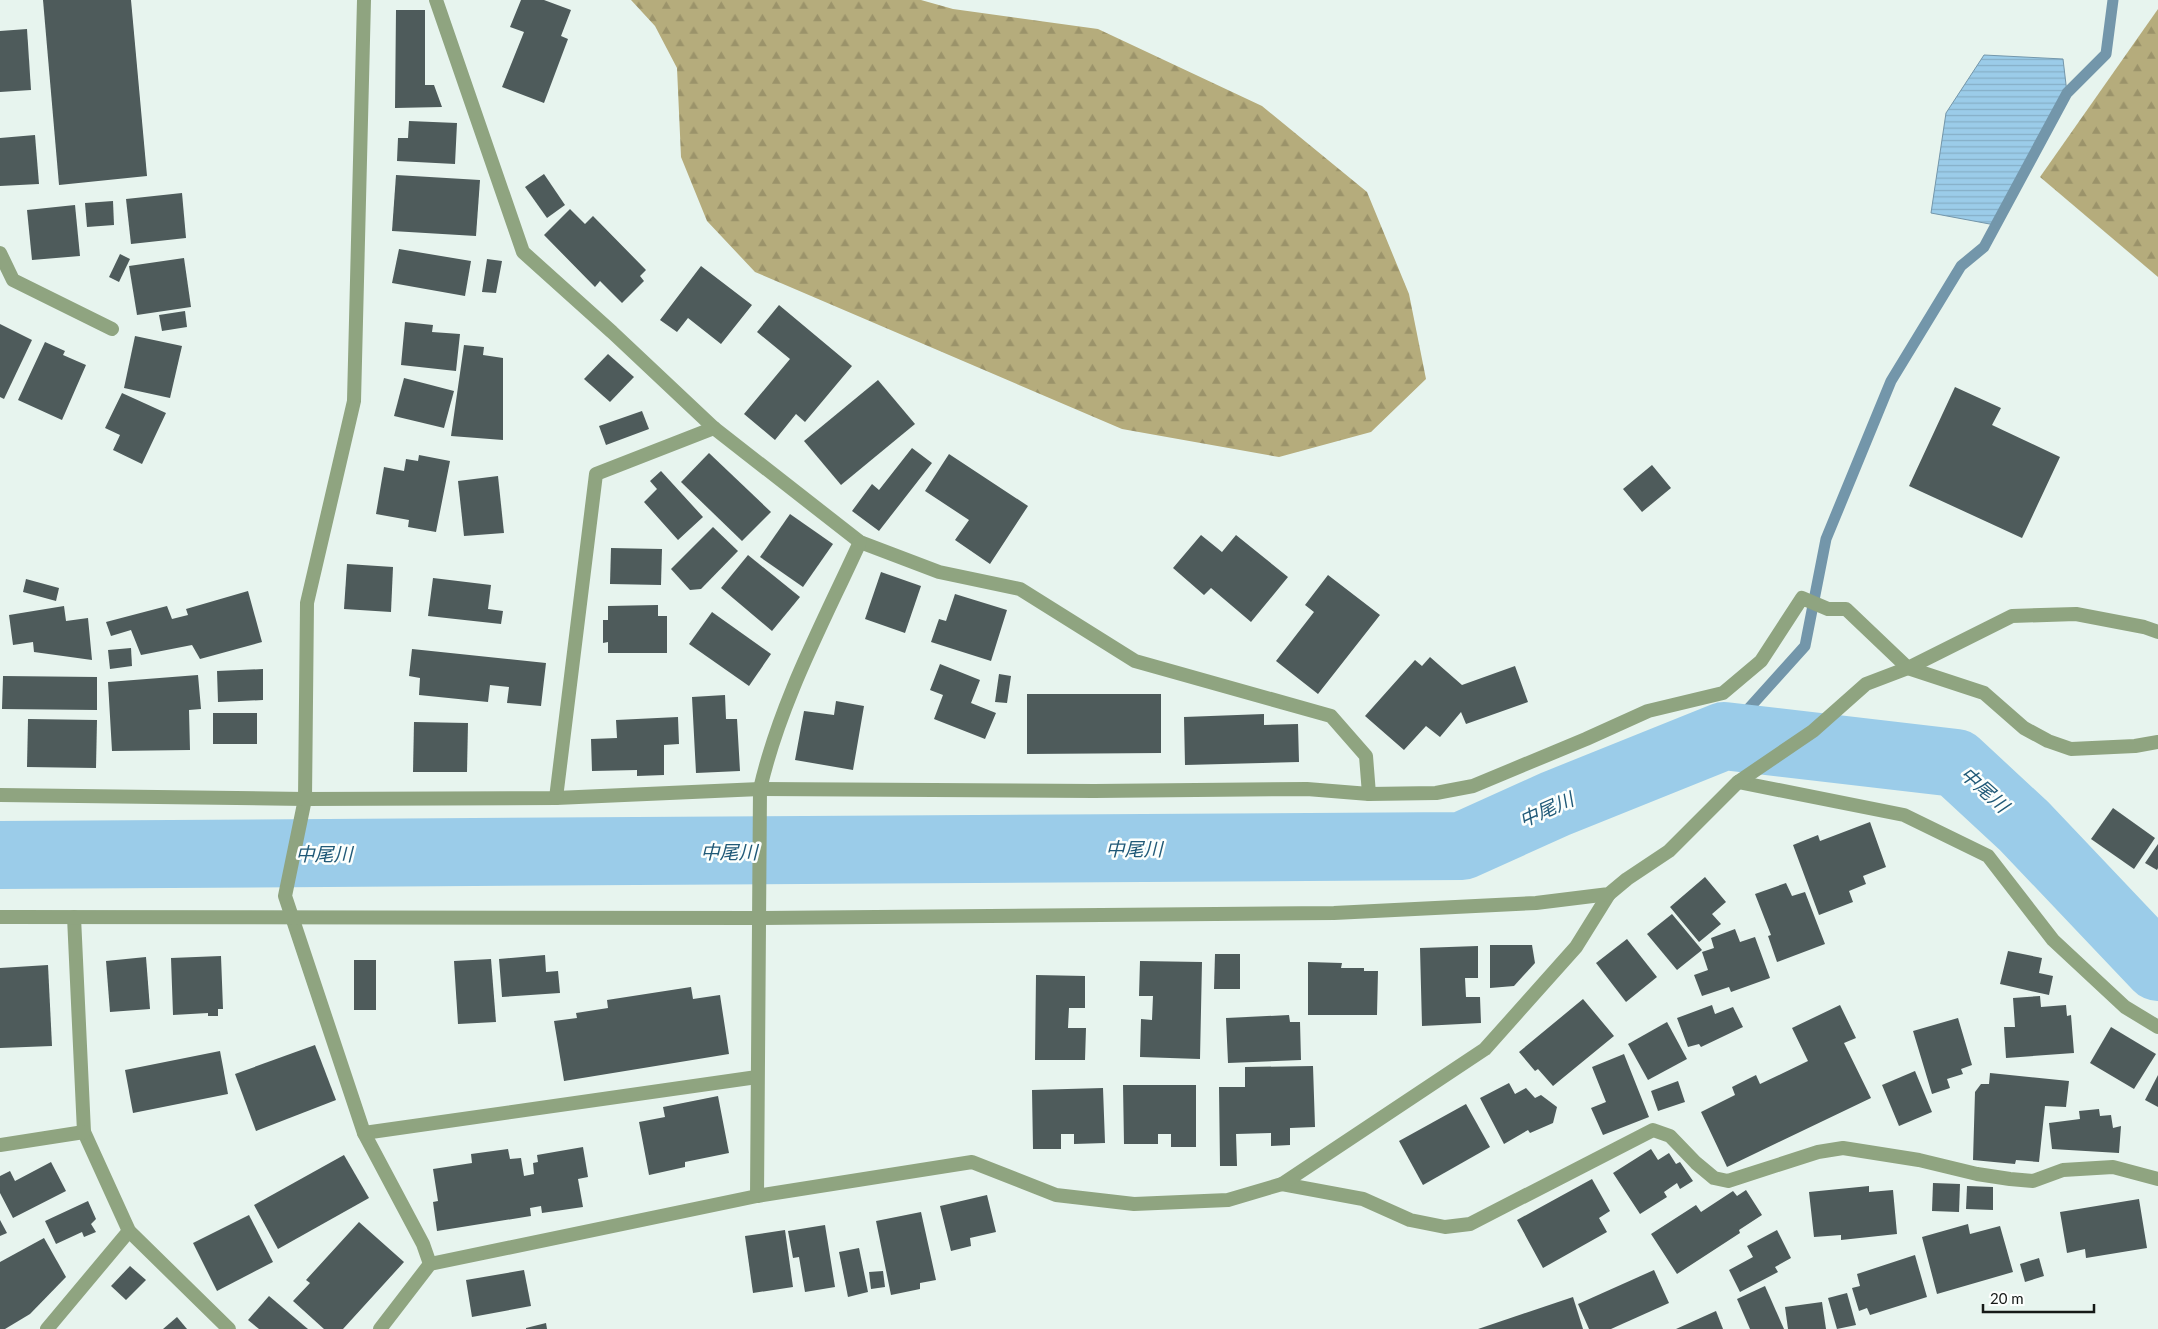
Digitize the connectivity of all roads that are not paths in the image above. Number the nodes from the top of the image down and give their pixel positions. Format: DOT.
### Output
graph roads {
  1 [pos="364,0"];
  2 [pos="436,0"];
  3 [pos="0,253"];
  4 [pos="112,328"];
  5 [pos="714,428"];
  6 [pos="860,542"];
  7 [pos="2158,632"];
  8 [pos="1908,668"];
  9 [pos="2158,742"];
  10 [pos="1738,782"];
  11 [pos="760,789"];
  12 [pos="0,794"];
  13 [pos="1369,794"];
  14 [pos="556,798"];
  15 [pos="306,799"];
  16 [pos="1609,894"];
  17 [pos="0,917"];
  18 [pos="74,917"];
  19 [pos="292,918"];
  20 [pos="759,918"];
  21 [pos="2158,1027"];
  22 [pos="757,1077"];
  23 [pos="84,1132"];
  24 [pos="364,1133"];
  25 [pos="0,1145"];
  26 [pos="2158,1179"];
  27 [pos="1282,1184"];
  28 [pos="756,1196"];
  29 [pos="129,1231"];
  30 [pos="430,1264"];
  31 [pos="47,1329"];
  32 [pos="229,1329"];
  33 [pos="380,1329"];
  1 -- 15 [label="street"];
  2 -- 5 [label="street"];
  3 -- 4 [label="street"];
  5 -- 6 [label="street"];
  5 -- 14 [label="street"];
  6 -- 11 [label="street"];
  6 -- 13 [label="street"];
  7 -- 8 [label="street"];
  8 -- 9 [label="street"];
  8 -- 10 [label="street"];
  8 -- 13 [label="street"];
  10 -- 16 [label="street"];
  10 -- 21 [label="street"];
  11 -- 13 [label="street"];
  11 -- 14 [label="street"];
  11 -- 20 [label="street"];
  12 -- 15 [label="street"];
  14 -- 15 [label="street"];
  15 -- 19 [label="street"];
  16 -- 20 [label="street"];
  16 -- 27 [label="street"];
  17 -- 18 [label="street"];
  18 -- 19 [label="street"];
  18 -- 23 [label="street"];
  19 -- 20 [label="street"];
  19 -- 24 [label="street"];
  20 -- 22 [label="street"];
  22 -- 24 [label="street"];
  22 -- 28 [label="street"];
  23 -- 25 [label="street"];
  23 -- 29 [label="street"];
  24 -- 30 [label="street"];
  26 -- 27 [label="street"];
  27 -- 28 [label="street"];
  28 -- 30 [label="street"];
  29 -- 31 [label="street"];
  29 -- 32 [label="street"];
  30 -- 33 [label="street"];
}
